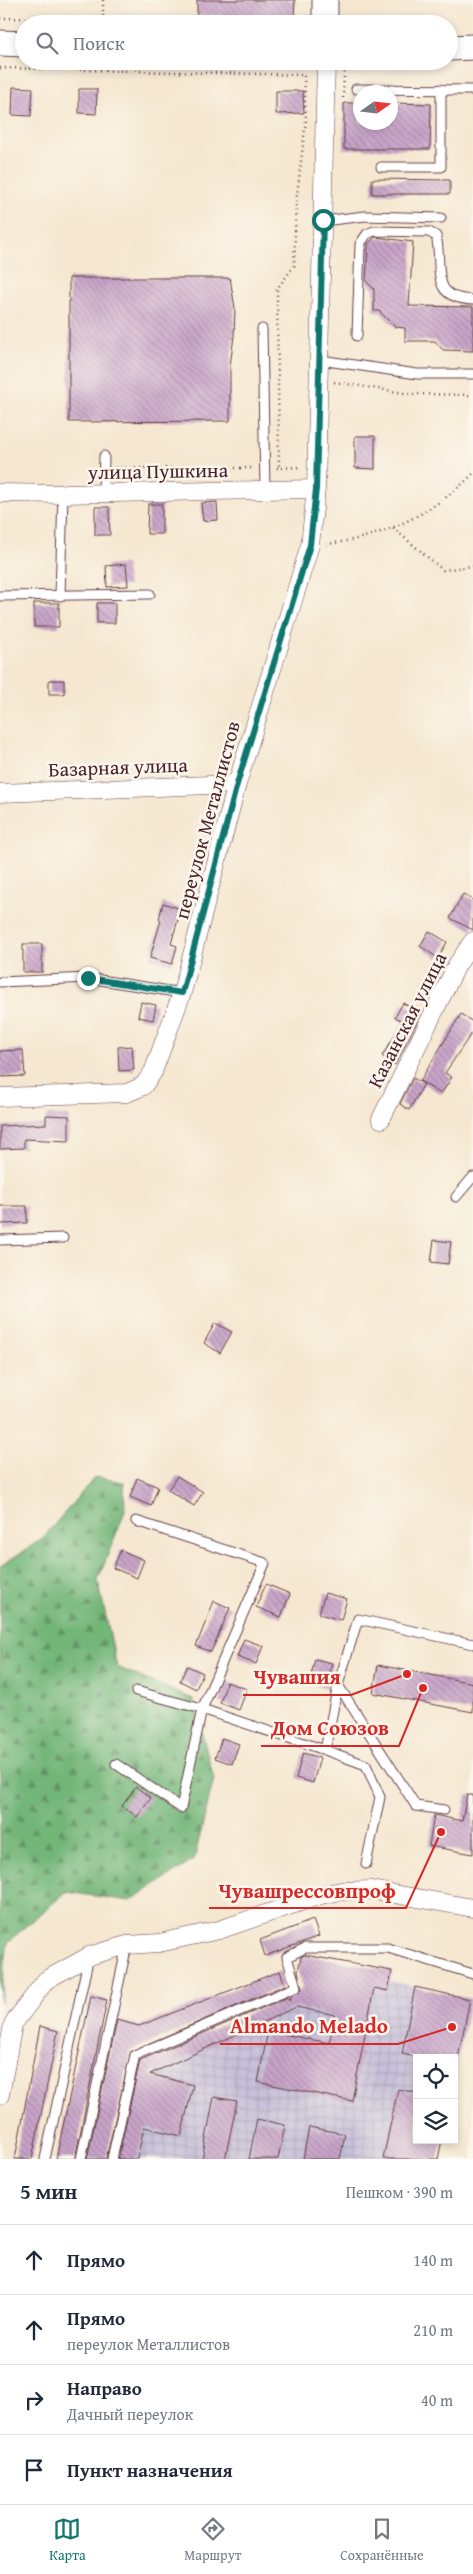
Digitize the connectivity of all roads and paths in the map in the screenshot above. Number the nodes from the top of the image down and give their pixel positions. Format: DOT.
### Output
graph roads {
  1 [pos="103,0"];
  2 [pos="103,15"];
  3 [pos="0,18"];
  4 [pos="15,18"];
  5 [pos="0,43"];
  6 [pos="15,44"];
  7 [pos="458,48"];
  8 [pos="473,48"];
  9 [pos="0,68"];
  10 [pos="15,68"];
  11 [pos="87,70"];
  12 [pos="326,70"];
  13 [pos="346,70"];
  14 [pos="398,89"];
  15 [pos="441,90"];
  16 [pos="473,90"];
  17 [pos="342,107"];
  18 [pos="381,167"];
  19 [pos="441,218"];
  20 [pos="323,220"];
  21 [pos="473,300"];
  22 [pos="262,329"];
  23 [pos="357,336"];
  24 [pos="324,361"];
  25 [pos="473,374"];
  26 [pos="473,395"];
  27 [pos="104,456"];
  28 [pos="317,467"];
  29 [pos="104,468"];
  30 [pos="265,468"];
  31 [pos="279,468"];
  32 [pos="473,474"];
  33 [pos="316,489"];
  34 [pos="265,490"];
  35 [pos="0,493"];
  36 [pos="63,494"];
  37 [pos="103,494"];
  38 [pos="393,528"];
  39 [pos="310,545"];
  40 [pos="473,566"];
  41 [pos="150,594"];
  42 [pos="0,596"];
  43 [pos="60,596"];
  44 [pos="237,784"];
  45 [pos="0,793"];
  46 [pos="473,941"];
  47 [pos="0,982"];
  48 [pos="182,993"];
  49 [pos="0,1098"];
  50 [pos="381,1119"];
  51 [pos="473,1177"];
  52 [pos="456,1197"];
  53 [pos="62,1238"];
  54 [pos="0,1240"];
  55 [pos="136,1521"];
  56 [pos="473,1644"];
  57 [pos="338,1685"];
  58 [pos="136,1691"];
  59 [pos="202,1709"];
  60 [pos="325,1750"];
  61 [pos="116,1764"];
  62 [pos="444,1810"];
  63 [pos="366,1864"];
  64 [pos="473,1908"];
  65 [pos="127,1945"];
  66 [pos="89,1956"];
  67 [pos="473,1974"];
  68 [pos="0,2095"];
  69 [pos="45,2159"];
  70 [pos="81,2159"];
  71 [pos="112,2159"];
  1 -- 2 [label="path"];
  3 -- 4 [label="path"];
  5 -- 6 [label="street"];
  7 -- 8 [label="street"];
  9 -- 10 [label="path"];
  11 -- 31 [label="path"];
  12 -- 20 [label="street, переулок Металлистов"];
  13 -- 17 [label="path"];
  14 -- 15 [label="lane"];
  15 -- 16 [label="lane"];
  15 -- 18 [label="lane"];
  19 -- 20 [label="lane"];
  20 -- 24 [label="street, переулок Металлистов"];
  21 -- 23 [label="lane"];
  22 -- 30 [label="lane"];
  24 -- 25 [label="lane"];
  24 -- 26 [label="path"];
  24 -- 28 [label="street, переулок Металлистов"];
  27 -- 29 [label="lane"];
  28 -- 31 [label="path"];
  28 -- 33 [label="street, переулок Металлистов"];
  29 -- 30 [label="path"];
  29 -- 37 [label="lane"];
  30 -- 31 [label="path"];
  30 -- 34 [label="lane"];
  32 -- 38 [label="path"];
  33 -- 34 [label="street, улица Пушкина"];
  33 -- 39 [label="street, переулок Металлистов"];
  34 -- 37 [label="street, улица Пушкина"];
  35 -- 36 [label="street, улица Пушкина"];
  36 -- 37 [label="street, улица Пушкина"];
  36 -- 43 [label="lane"];
  38 -- 39 [label="path"];
  38 -- 40 [label="path"];
  39 -- 44 [label="street, переулок Металлистов"];
  41 -- 43 [label="lane"];
  42 -- 43 [label="lane"];
  44 -- 45 [label="street, Базарная улица"];
  44 -- 48 [label="street, переулок Металлистов"];
  46 -- 50 [label="street, Казанская улица"];
  47 -- 48 [label="lane"];
  48 -- 49 [label="street, переулок Металлистов"];
  51 -- 52 [label="lane"];
  53 -- 54 [label="lane"];
  55 -- 59 [label="lane"];
  56 -- 57 [label="lane"];
  57 -- 60 [label="lane"];
  57 -- 62 [label="lane"];
  58 -- 59 [label="lane"];
  59 -- 60 [label="lane"];
  59 -- 61 [label="lane"];
  60 -- 63 [label="lane"];
  64 -- 65 [label="street"];
  65 -- 66 [label="street"];
  65 -- 70 [label="lane"];
  66 -- 68 [label="street"];
  66 -- 69 [label="lane"];
  67 -- 71 [label="lane"];
}
